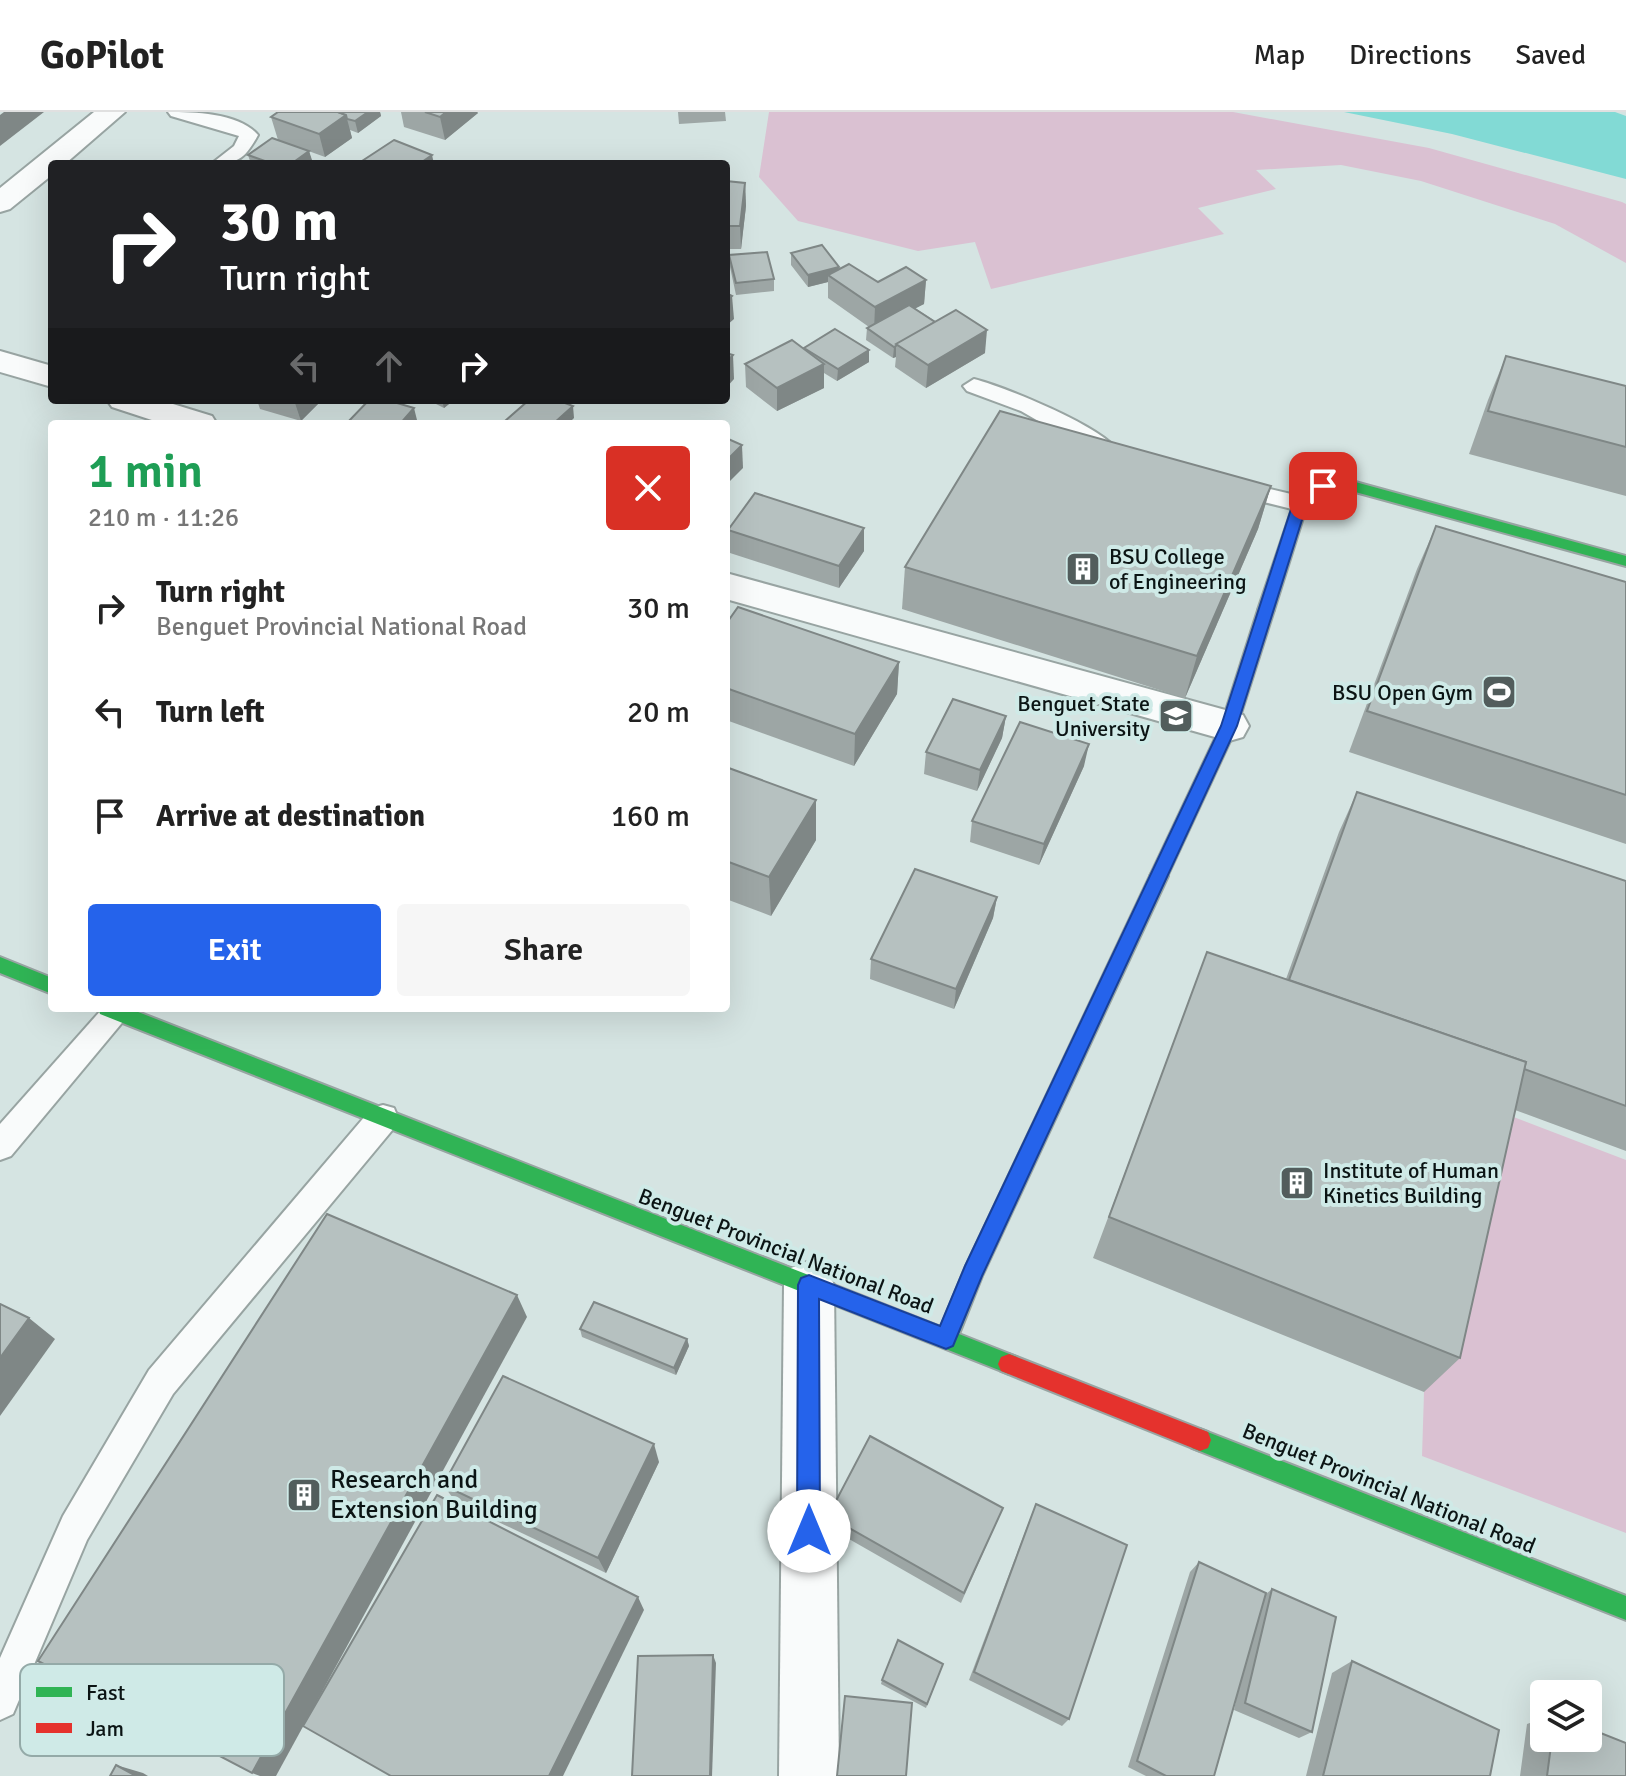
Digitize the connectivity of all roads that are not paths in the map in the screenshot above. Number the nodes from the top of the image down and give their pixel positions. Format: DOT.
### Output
graph roads {
  1 [pos="111,112"];
  2 [pos="177,112"];
  3 [pos="54,160"];
  4 [pos="226,160"];
  5 [pos="48,165"];
  6 [pos="0,166"];
  7 [pos="36,175"];
  8 [pos="0,203"];
  9 [pos="0,361"];
  10 [pos="48,376"];
  11 [pos="974,386"];
  12 [pos="137,404"];
  13 [pos="187,420"];
  14 [pos="1125,460"];
  15 [pos="1212,482"];
  16 [pos="1300,503"];
  17 [pos="1626,561"];
  18 [pos="730,587"];
  19 [pos="1229,726"];
  20 [pos="0,965"];
  21 [pos="48,984"];
  22 [pos="110,1012"];
  23 [pos="117,1012"];
  24 [pos="383,1118"];
  25 [pos="0,1146"];
  26 [pos="809,1285"];
  27 [pos="946,1339"];
  28 [pos="1626,1608"];
  29 [pos="0,1701"];
  30 [pos="809,1776"];
  1 -- 3 [label="street"];
  2 -- 4 [label="lane"];
  5 -- 7 [label="street"];
  6 -- 7 [label="street"];
  7 -- 8 [label="street"];
  9 -- 10 [label="street"];
  11 -- 14 [label="lane"];
  12 -- 13 [label="street"];
  15 -- 16 [label="lane"];
  16 -- 17 [label="main road"];
  16 -- 19 [label="main road"];
  18 -- 19 [label="street"];
  19 -- 27 [label="main road"];
  20 -- 21 [label="main road"];
  22 -- 25 [label="lane"];
  23 -- 24 [label="main road, Benguet Provincial National Road"];
  24 -- 26 [label="main road, Benguet Provincial National Road"];
  24 -- 29 [label="lane"];
  26 -- 27 [label="main road, Benguet Provincial National Road"];
  26 -- 30 [label="street"];
  27 -- 28 [label="main road, Benguet Provincial National Road"];
}
